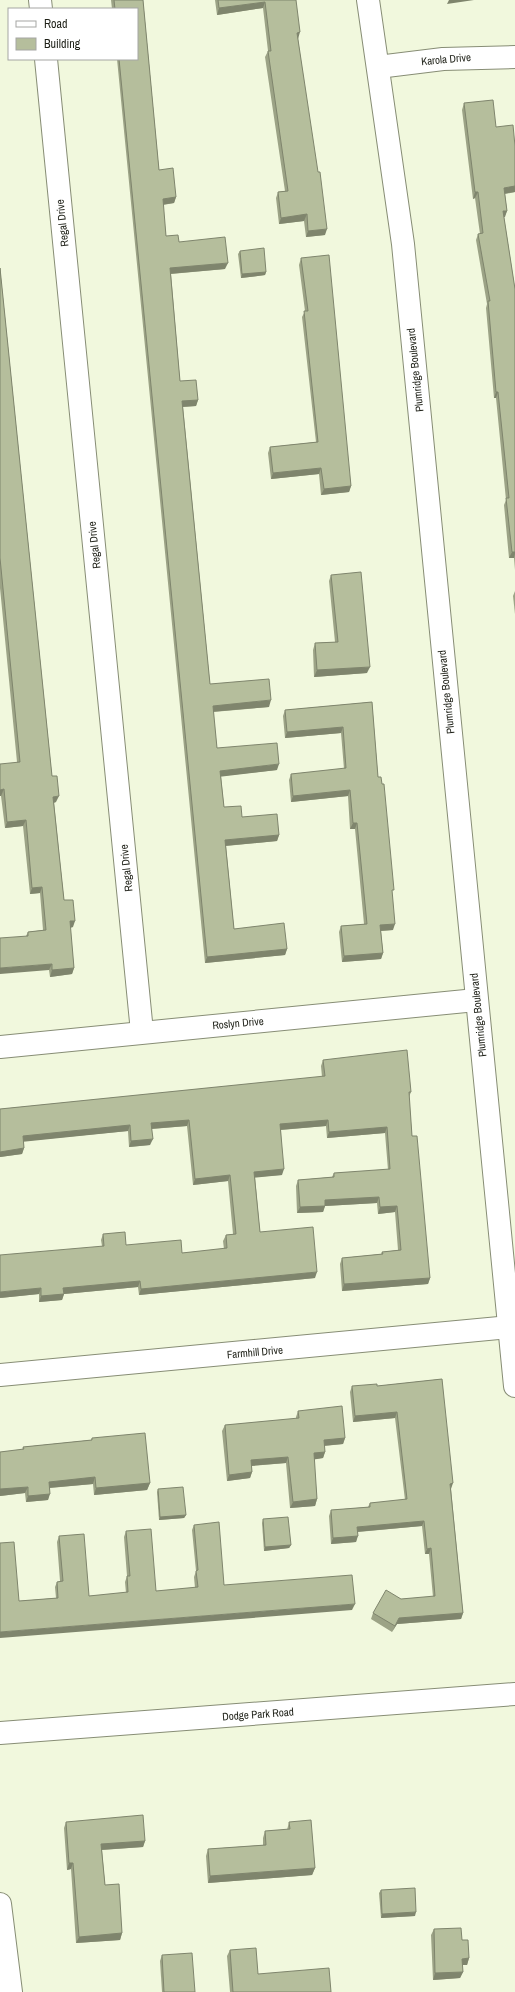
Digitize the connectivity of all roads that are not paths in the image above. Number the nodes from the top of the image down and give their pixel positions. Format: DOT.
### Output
graph roads {
  1 [pos="368,0"];
  2 [pos="515,57"];
  3 [pos="46,60"];
  4 [pos="378,67"];
  5 [pos="476,1000"];
  6 [pos="142,1032"];
  7 [pos="0,1047"];
  8 [pos="510,1327"];
  9 [pos="0,1375"];
  10 [pos="515,1386"];
  11 [pos="515,1694"];
  12 [pos="0,1733"];
  13 [pos="0,1904"];
  14 [pos="11,1992"];
  1 -- 4 [label="street, Plumridge Boulevard"];
  2 -- 4 [label="street, Karola Drive"];
  3 -- 6 [label="street, Regal Drive"];
  4 -- 5 [label="street, Plumridge Boulevard"];
  5 -- 6 [label="street, Roslyn Drive"];
  5 -- 8 [label="street, Plumridge Boulevard"];
  6 -- 7 [label="street, Roslyn Drive"];
  8 -- 9 [label="street, Farmhill Drive"];
  8 -- 10 [label="street, Plumridge Boulevard"];
  11 -- 12 [label="street, Dodge Park Road"];
  13 -- 14 [label="street"];
}
